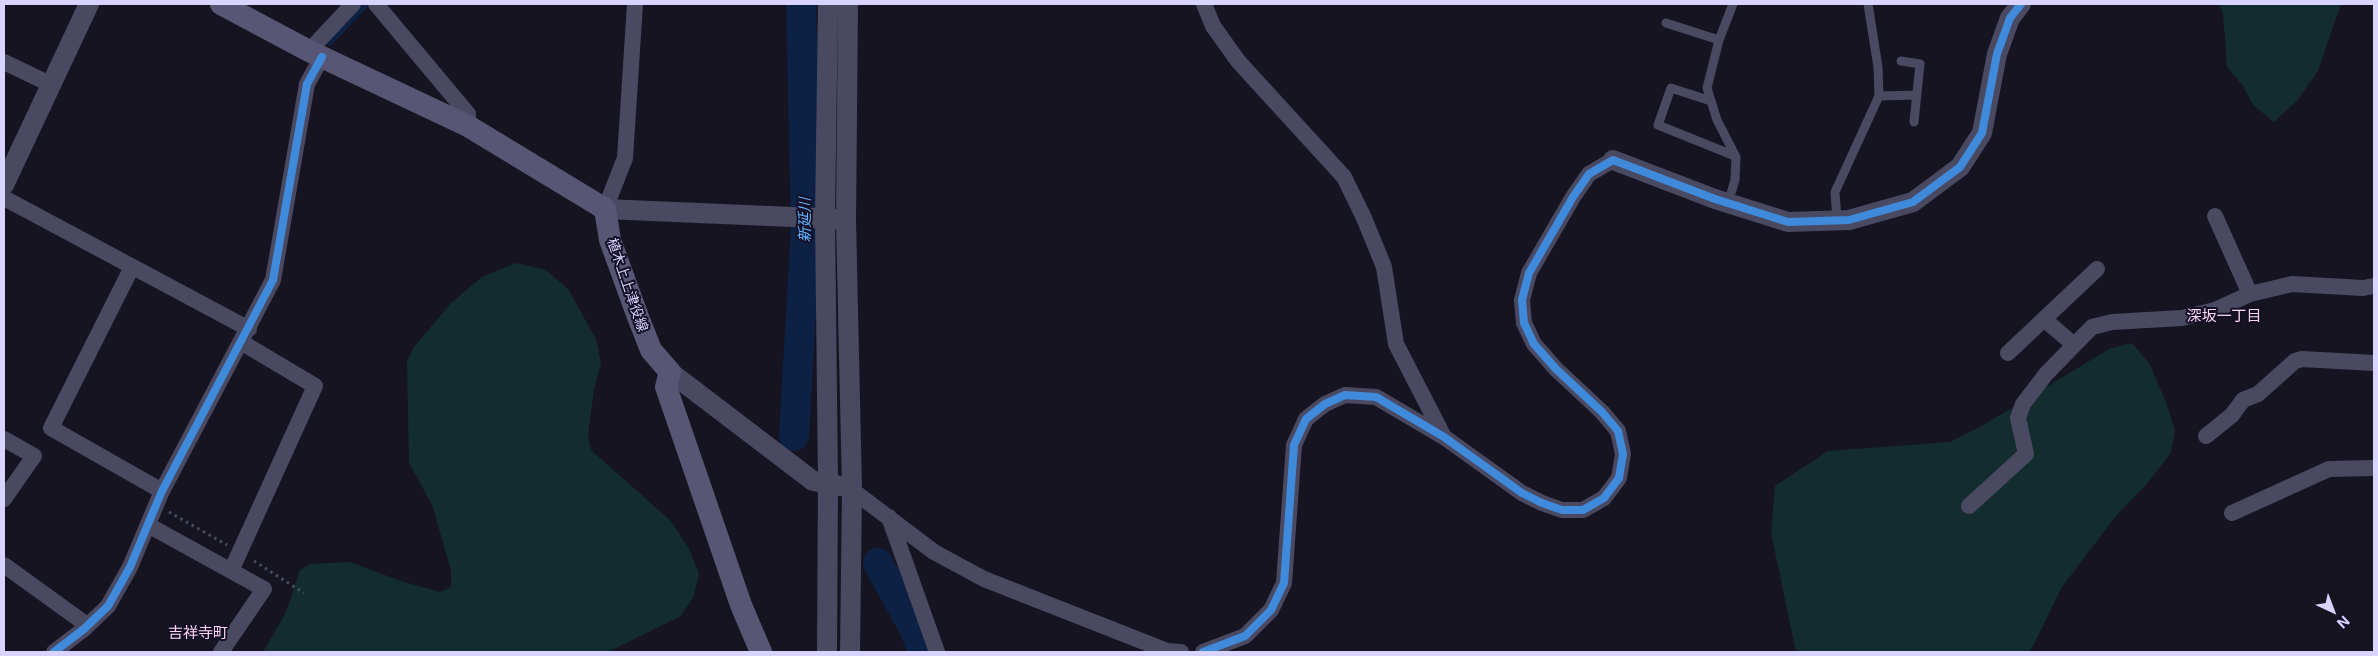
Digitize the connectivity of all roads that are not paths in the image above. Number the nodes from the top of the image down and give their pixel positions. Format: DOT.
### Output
graph roads {
  1 [pos="89,4"];
  2 [pos="221,4"];
  3 [pos="353,4"];
  4 [pos="376,4"];
  5 [pos="635,4"];
  6 [pos="828,4"];
  7 [pos="848,4"];
  8 [pos="1204,4"];
  9 [pos="1733,4"];
  10 [pos="1868,4"];
  11 [pos="2021,4"];
  12 [pos="1666,23"];
  13 [pos="1719,40"];
  14 [pos="316,54"];
  15 [pos="1901,61"];
  16 [pos="4,62"];
  17 [pos="52,85"];
  18 [pos="1916,95"];
  19 [pos="1879,96"];
  20 [pos="1711,101"];
  21 [pos="1914,122"];
  22 [pos="468,126"];
  23 [pos="1735,156"];
  24 [pos="1613,160"];
  25 [pos="4,185"];
  26 [pos="4,198"];
  27 [pos="1728,203"];
  28 [pos="605,209"];
  29 [pos="2215,216"];
  30 [pos="825,218"];
  31 [pos="846,220"];
  32 [pos="1837,220"];
  33 [pos="132,267"];
  34 [pos="2097,269"];
  35 [pos="2374,286"];
  36 [pos="2250,294"];
  37 [pos="2044,320"];
  38 [pos="245,336"];
  39 [pos="2073,344"];
  40 [pos="2008,353"];
  41 [pos="2374,363"];
  42 [pos="670,372"];
  43 [pos="2206,436"];
  44 [pos="1444,437"];
  45 [pos="4,439"];
  46 [pos="2374,468"];
  47 [pos="828,482"];
  48 [pos="852,490"];
  49 [pos="162,491"];
  50 [pos="4,499"];
  51 [pos="1969,506"];
  52 [pos="2232,514"];
  53 [pos="889,517"];
  54 [pos="148,525"];
  55 [pos="4,565"];
  56 [pos="231,571"];
  57 [pos="87,625"];
  58 [pos="54,652"];
  59 [pos="221,652"];
  60 [pos="761,652"];
  61 [pos="827,652"];
  62 [pos="850,652"];
  63 [pos="937,652"];
  64 [pos="1181,652"];
  65 [pos="1203,652"];
  1 -- 17 [label="street"];
  2 -- 14 [label="main road"];
  3 -- 14 [label="street"];
  4 -- 22 [label="street"];
  5 -- 28 [label="street"];
  6 -- 30 [label="street"];
  7 -- 31 [label="street"];
  8 -- 44 [label="street"];
  9 -- 13 [label="lane"];
  10 -- 19 [label="lane"];
  11 -- 32 [label="street"];
  12 -- 13 [label="lane"];
  13 -- 20 [label="lane"];
  14 -- 22 [label="main road"];
  14 -- 38 [label="street"];
  15 -- 18 [label="lane"];
  16 -- 17 [label="street"];
  17 -- 25 [label="street"];
  18 -- 19 [label="lane"];
  18 -- 21 [label="lane"];
  19 -- 32 [label="lane"];
  20 -- 23 [label="lane"];
  20 -- 23 [label="lane"];
  22 -- 28 [label="main road"];
  23 -- 27 [label="lane"];
  24 -- 27 [label="street"];
  24 -- 44 [label="street"];
  26 -- 33 [label="street"];
  27 -- 32 [label="street"];
  28 -- 30 [label="street"];
  28 -- 42 [label="main road, 植木上上津役線"];
  29 -- 36 [label="street"];
  30 -- 31 [label="street"];
  30 -- 47 [label="street"];
  31 -- 48 [label="street"];
  33 -- 38 [label="street"];
  33 -- 49 [label="street"];
  34 -- 37 [label="street"];
  35 -- 36 [label="street"];
  36 -- 39 [label="street"];
  37 -- 39 [label="street"];
  37 -- 40 [label="street"];
  38 -- 49 [label="street"];
  38 -- 56 [label="street"];
  39 -- 51 [label="street"];
  41 -- 43 [label="street"];
  42 -- 47 [label="street"];
  42 -- 60 [label="main road"];
  44 -- 65 [label="street"];
  45 -- 50 [label="street"];
  46 -- 52 [label="street"];
  47 -- 48 [label="street"];
  47 -- 61 [label="street"];
  48 -- 53 [label="street"];
  48 -- 62 [label="street"];
  49 -- 54 [label="street"];
  53 -- 63 [label="street"];
  53 -- 64 [label="street"];
  54 -- 56 [label="street"];
  54 -- 57 [label="street"];
  55 -- 57 [label="street"];
  56 -- 59 [label="street"];
  57 -- 58 [label="street"];
}
